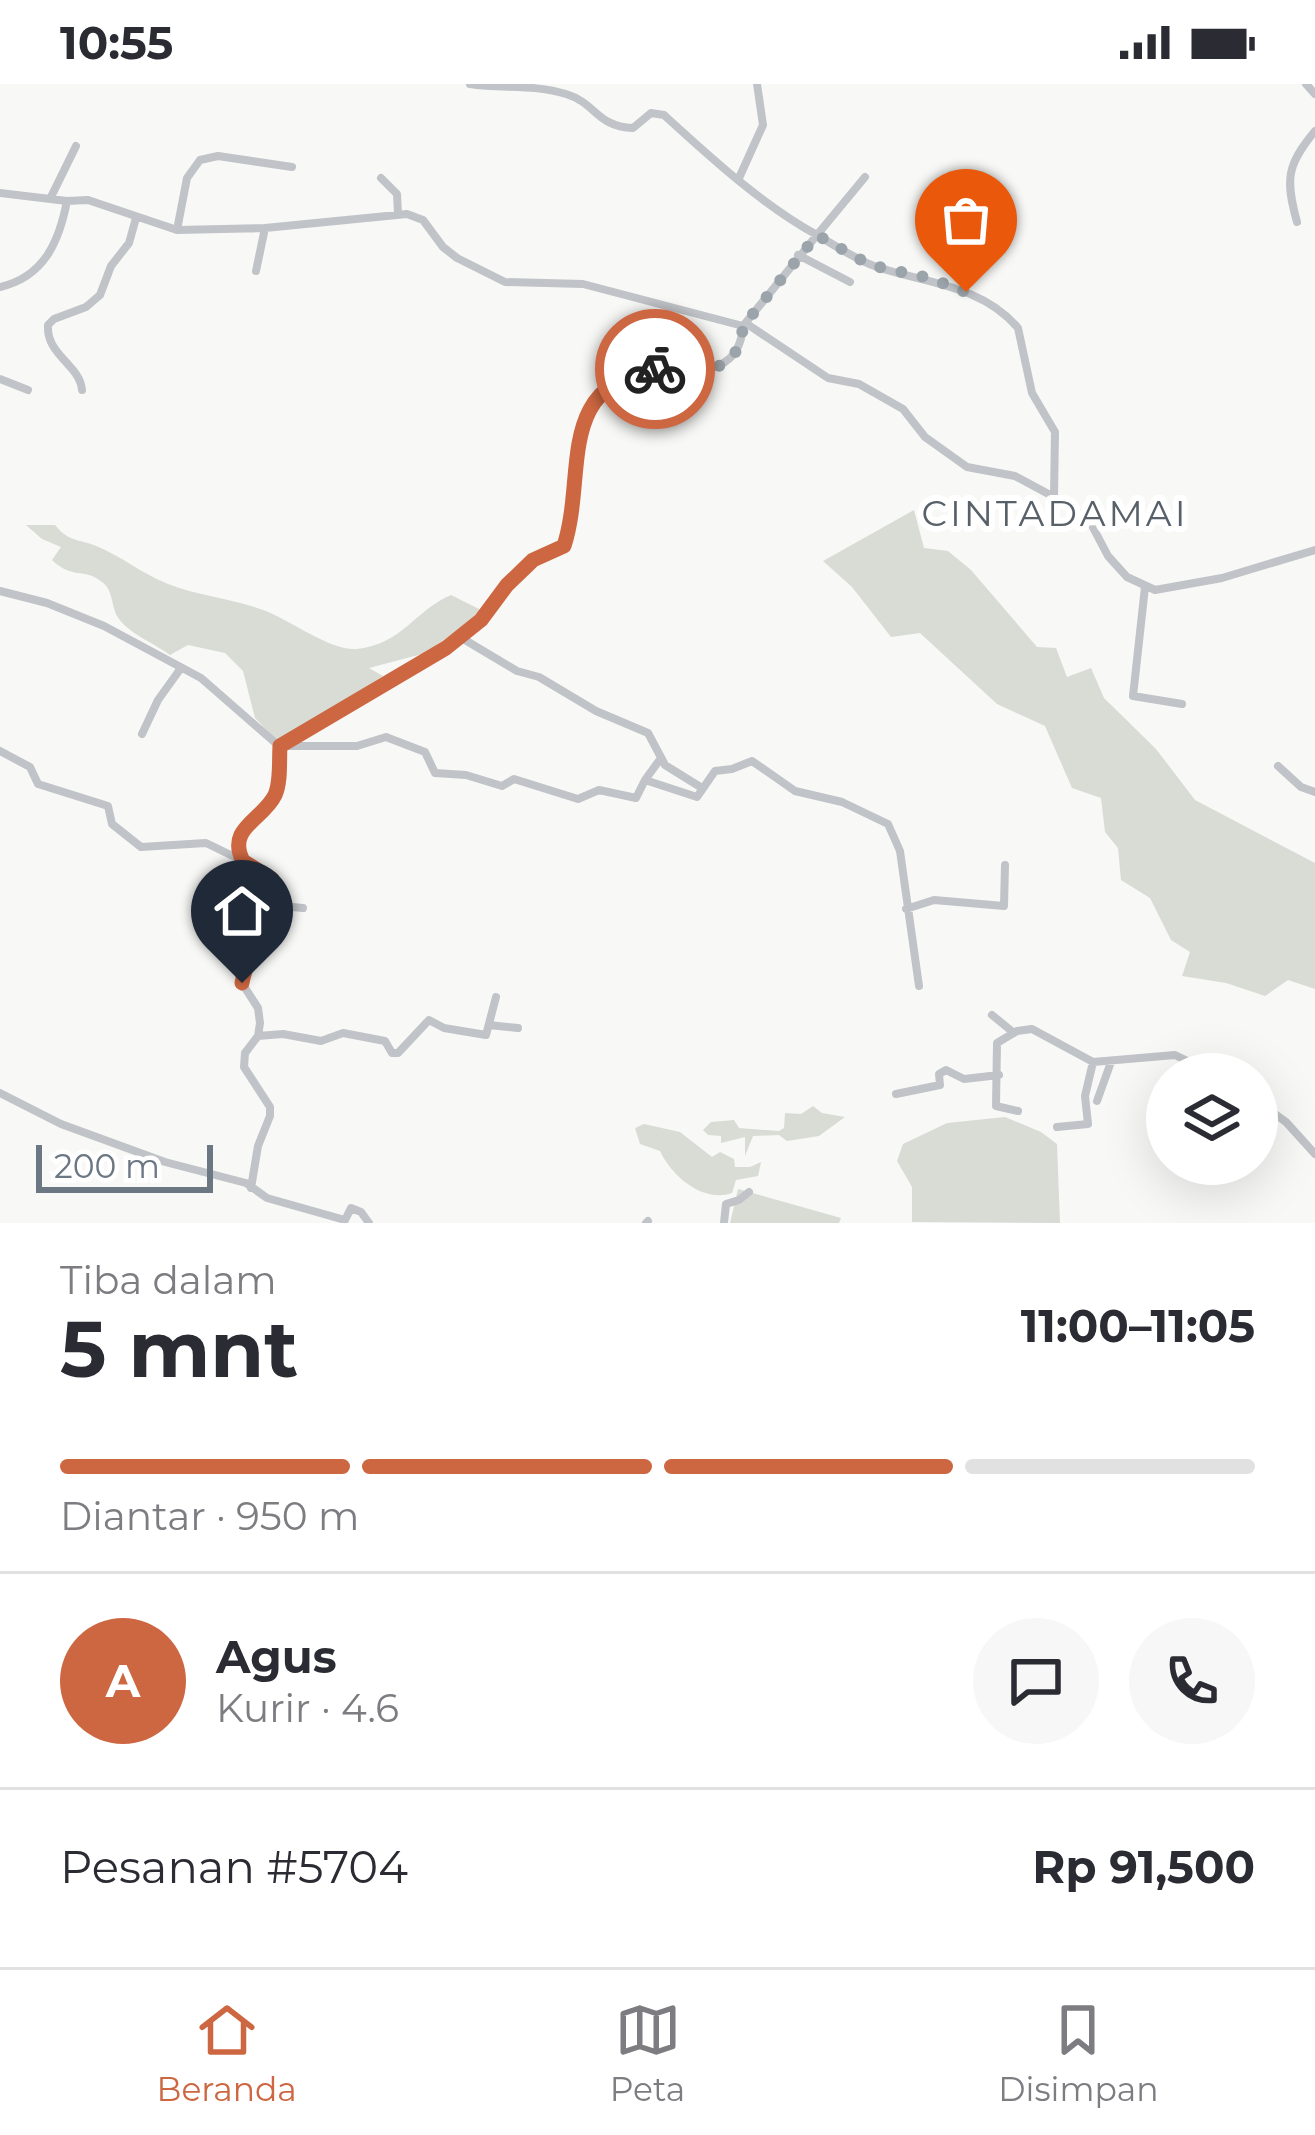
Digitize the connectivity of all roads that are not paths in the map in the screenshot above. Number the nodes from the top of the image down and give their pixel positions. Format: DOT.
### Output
graph roads {
  1 [pos="470,84"];
  2 [pos="757,84"];
  3 [pos="1306,84"];
  4 [pos="1315,94"];
  5 [pos="1315,131"];
  6 [pos="1311,144"];
  7 [pos="76,146"];
  8 [pos="292,167"];
  9 [pos="865,177"];
  10 [pos="381,178"];
  11 [pos="739,178"];
  12 [pos="0,193"];
  13 [pos="51,197"];
  14 [pos="67,201"];
  15 [pos="398,214"];
  16 [pos="136,218"];
  17 [pos="1297,222"];
  18 [pos="265,228"];
  19 [pos="177,230"];
  20 [pos="817,235"];
  21 [pos="798,255"];
  22 [pos="256,271"];
  23 [pos="850,281"];
  24 [pos="0,287"];
  25 [pos="745,325"];
  26 [pos="0,379"];
  27 [pos="28,390"];
  28 [pos="82,391"];
  29 [pos="1054,497"];
  30 [pos="1315,550"];
  31 [pos="1145,587"];
  32 [pos="0,591"];
  33 [pos="460,637"];
  34 [pos="181,668"];
  35 [pos="1182,704"];
  36 [pos="142,734"];
  37 [pos="281,744"];
  38 [pos="0,751"];
  39 [pos="661,758"];
  40 [pos="1278,766"];
  41 [pos="706,779"];
  42 [pos="645,780"];
  43 [pos="1315,792"];
  44 [pos="243,861"];
  45 [pos="1005,866"];
  46 [pos="272,905"];
  47 [pos="303,908"];
  48 [pos="906,909"];
  49 [pos="919,986"];
  50 [pos="496,997"];
  51 [pos="992,1015"];
  52 [pos="489,1025"];
  53 [pos="518,1028"];
  54 [pos="1014,1033"];
  55 [pos="258,1036"];
  56 [pos="1146,1058"];
  57 [pos="1093,1062"];
  58 [pos="1111,1062"];
  59 [pos="999,1075"];
  60 [pos="0,1093"];
  61 [pos="896,1094"];
  62 [pos="1097,1101"];
  63 [pos="1018,1111"];
  64 [pos="1278,1116"];
  65 [pos="1058,1127"];
  66 [pos="1315,1154"];
  67 [pos="251,1189"];
  68 [pos="748,1192"];
  69 [pos="345,1222"];
  70 [pos="369,1223"];
  71 [pos="724,1223"];
  1 -- 11 [label="street"];
  2 -- 11 [label="street"];
  3 -- 4 [label="street"];
  5 -- 6 [label="street"];
  6 -- 17 [label="street"];
  7 -- 13 [label="street"];
  8 -- 19 [label="street"];
  9 -- 20 [label="street"];
  10 -- 15 [label="street"];
  11 -- 20 [label="street"];
  12 -- 13 [label="street"];
  13 -- 14 [label="street"];
  14 -- 16 [label="street"];
  14 -- 24 [label="street"];
  15 -- 18 [label="street"];
  15 -- 25 [label="street"];
  16 -- 19 [label="street"];
  16 -- 28 [label="street"];
  18 -- 19 [label="street"];
  18 -- 22 [label="street"];
  20 -- 21 [label="street"];
  20 -- 29 [label="street"];
  21 -- 23 [label="street"];
  21 -- 25 [label="street"];
  25 -- 29 [label="street"];
  25 -- 33 [label="street"];
  26 -- 27 [label="street"];
  29 -- 31 [label="street"];
  30 -- 31 [label="street"];
  31 -- 35 [label="street"];
  32 -- 34 [label="street"];
  33 -- 37 [label="street"];
  33 -- 39 [label="street"];
  34 -- 36 [label="street"];
  34 -- 37 [label="street"];
  37 -- 42 [label="street"];
  37 -- 44 [label="street"];
  38 -- 44 [label="street"];
  39 -- 41 [label="street"];
  39 -- 42 [label="street"];
  40 -- 43 [label="street"];
  41 -- 42 [label="street"];
  41 -- 48 [label="street"];
  44 -- 46 [label="street"];
  45 -- 48 [label="street"];
  46 -- 47 [label="street"];
  46 -- 55 [label="street"];
  48 -- 49 [label="street"];
  50 -- 52 [label="street"];
  51 -- 54 [label="street"];
  52 -- 53 [label="street"];
  52 -- 55 [label="street"];
  54 -- 57 [label="street"];
  54 -- 59 [label="street"];
  55 -- 67 [label="street"];
  56 -- 58 [label="street"];
  57 -- 58 [label="street"];
  57 -- 65 [label="street"];
  58 -- 62 [label="street"];
  59 -- 61 [label="street"];
  59 -- 63 [label="street"];
  60 -- 67 [label="street"];
  64 -- 66 [label="street"];
  67 -- 69 [label="street"];
  68 -- 71 [label="street"];
  69 -- 70 [label="street"];
}
